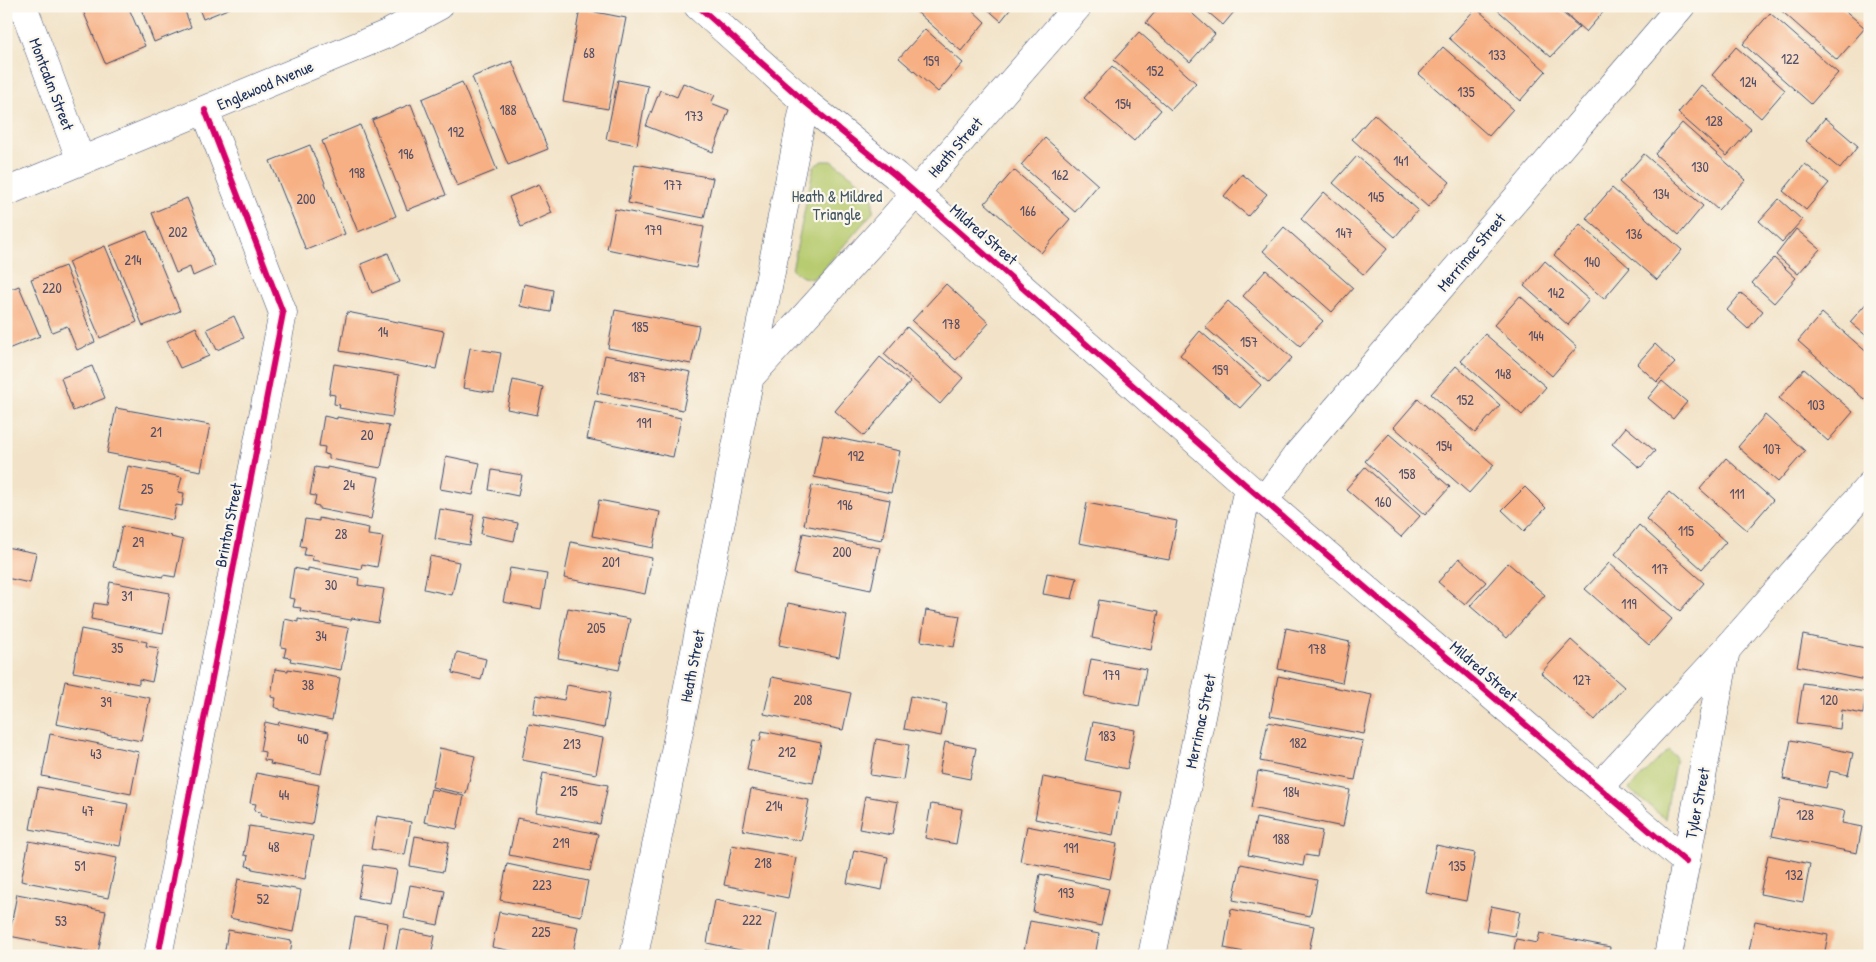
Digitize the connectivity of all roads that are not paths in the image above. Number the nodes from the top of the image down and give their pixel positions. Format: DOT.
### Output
graph roads {
  1 [pos="23,6"];
  2 [pos="439,6"];
  3 [pos="698,6"];
  4 [pos="1078,6"];
  5 [pos="1681,6"];
  6 [pos="805,102"];
  7 [pos="204,110"];
  8 [pos="82,162"];
  9 [pos="6,192"];
  10 [pos="915,193"];
  11 [pos="751,376"];
  12 [pos="1870,485"];
  13 [pos="1256,494"];
  14 [pos="1726,650"];
  15 [pos="1598,787"];
  16 [pos="1686,862"];
  17 [pos="158,956"];
  18 [pos="634,956"];
  19 [pos="1152,956"];
  20 [pos="1668,956"];
  1 -- 8 [label="street, Montcalm Street"];
  2 -- 7 [label="street, Englewood Avenue"];
  3 -- 6 [label="street, Mildred Street"];
  4 -- 10 [label="street, Heath Street"];
  5 -- 13 [label="street, Merrimac Street"];
  6 -- 10 [label="street, Mildred Street"];
  6 -- 11 [label="street, Heath Street"];
  7 -- 8 [label="street, Englewood Avenue"];
  7 -- 17 [label="street, Brinton Street"];
  8 -- 9 [label="street, Englewood Avenue"];
  10 -- 11 [label="street, Heath Street"];
  10 -- 13 [label="street, Mildred Street"];
  11 -- 18 [label="street, Heath Street"];
  12 -- 14 [label="street"];
  13 -- 15 [label="street, Mildred Street"];
  13 -- 19 [label="street, Merrimac Street"];
  14 -- 15 [label="street"];
  14 -- 16 [label="street, Tyler Street"];
  15 -- 16 [label="street, Mildred Street"];
  16 -- 20 [label="street, Tyler Street"];
}
